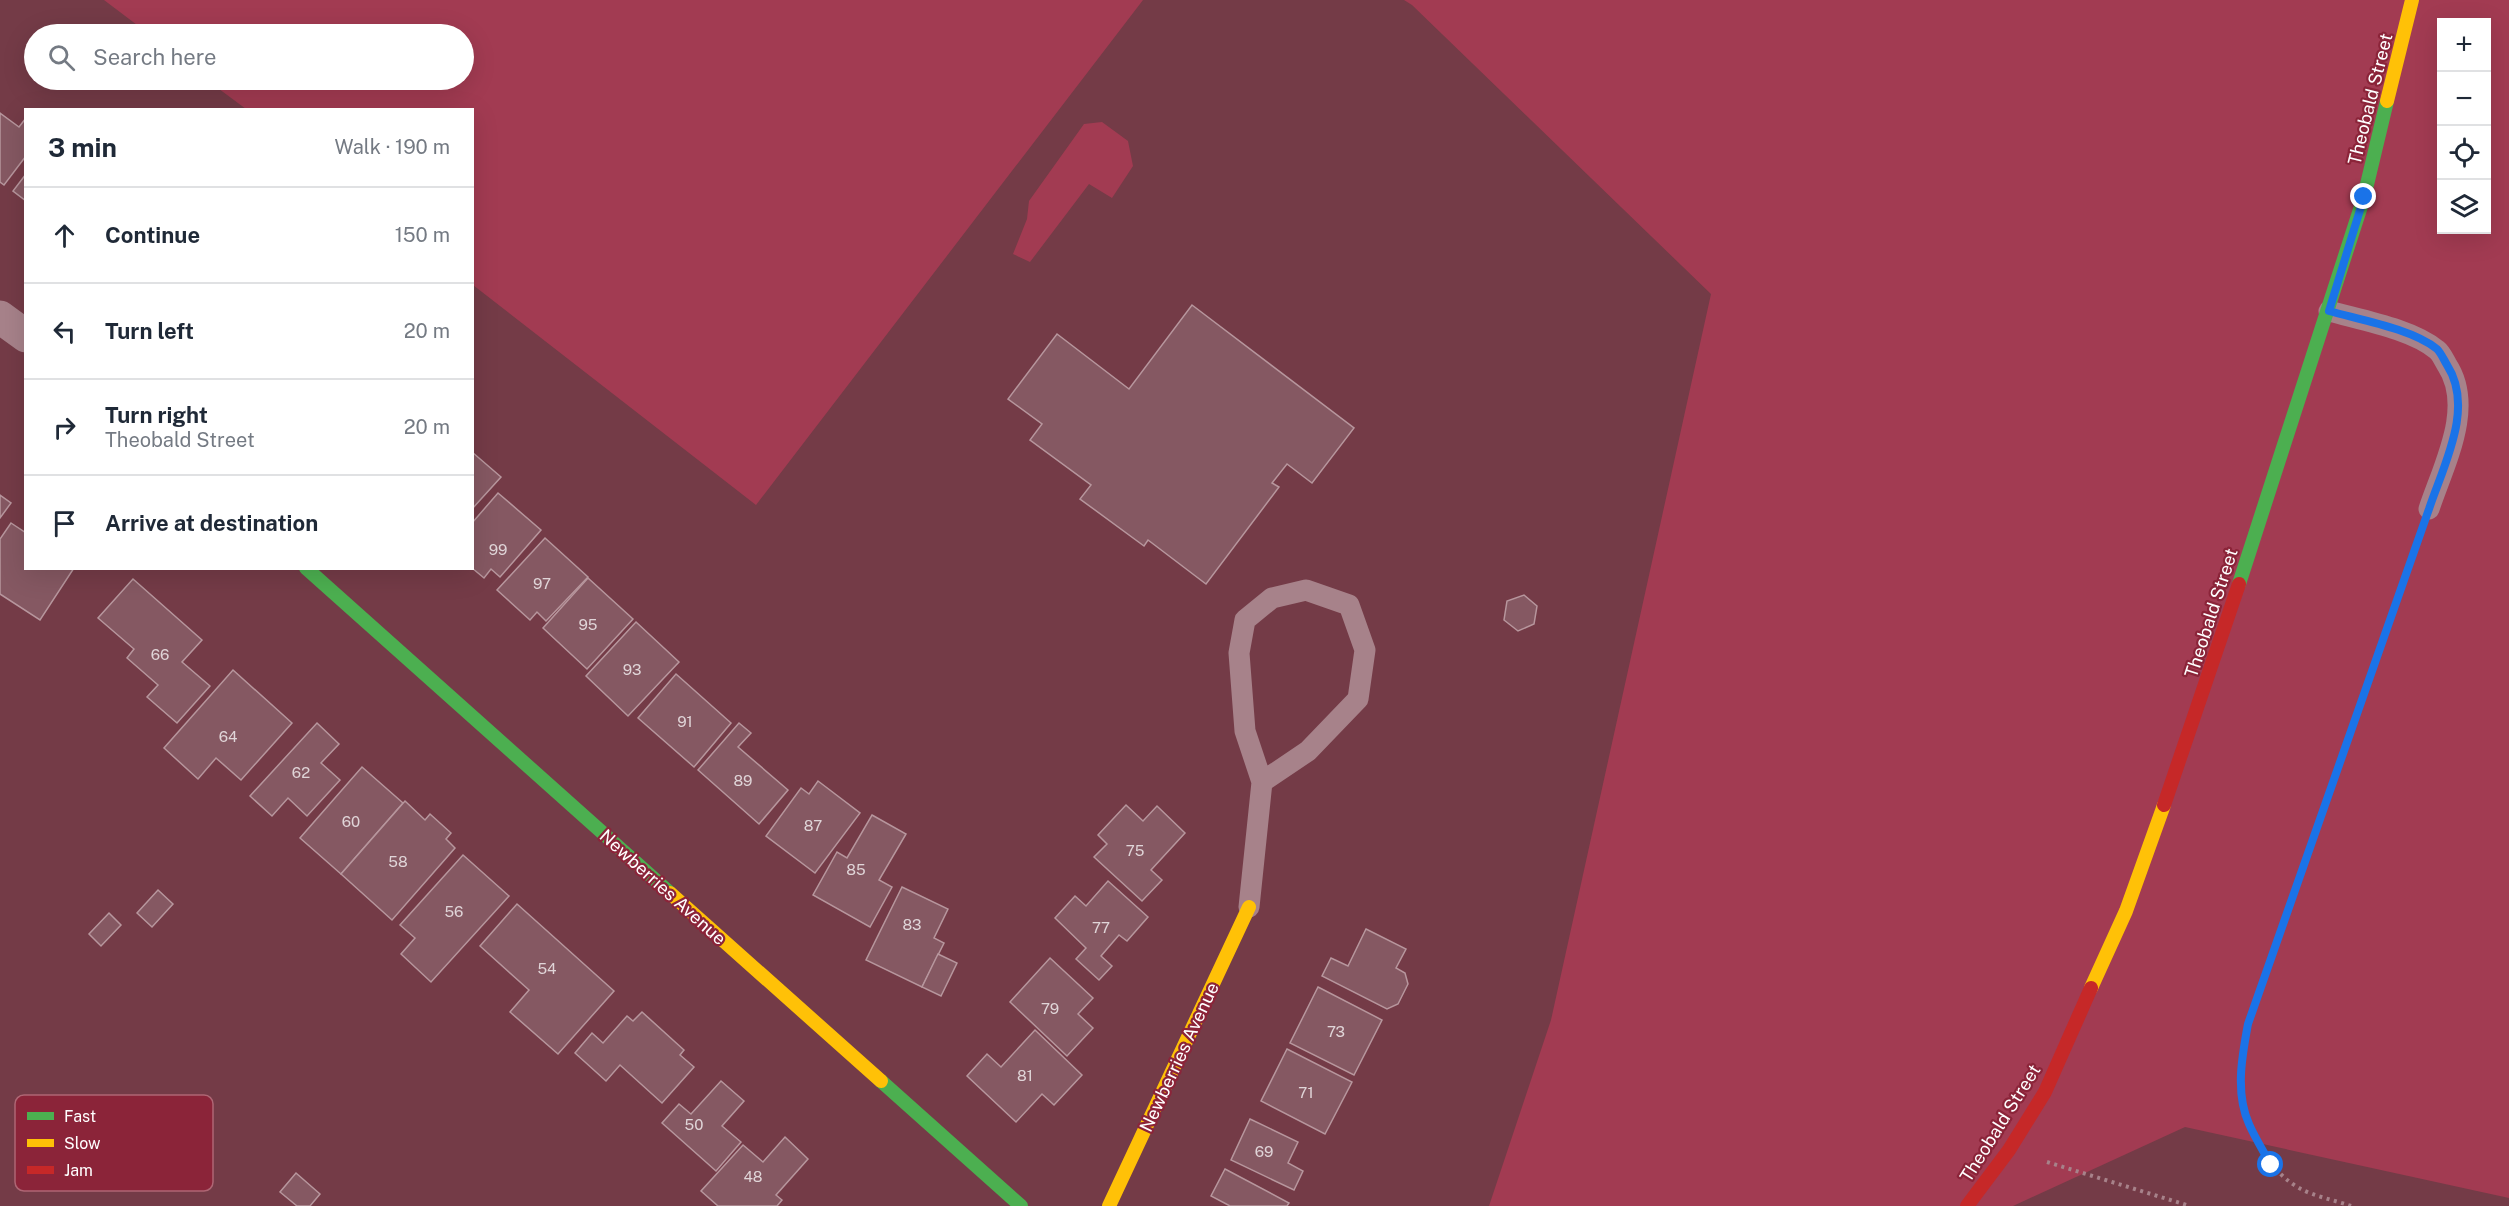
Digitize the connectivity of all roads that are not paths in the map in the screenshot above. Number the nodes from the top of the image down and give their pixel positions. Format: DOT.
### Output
graph roads {
  1 [pos="2412,0"];
  2 [pos="2329,311"];
  3 [pos="0,317"];
  4 [pos="24,335"];
  5 [pos="2429,509"];
  6 [pos="308,570"];
  7 [pos="1262,782"];
  8 [pos="1248,907"];
  9 [pos="1021,1206"];
  10 [pos="1109,1206"];
  11 [pos="1967,1206"];
  1 -- 2 [label="street, Theobald Street"];
  2 -- 5 [label="lane"];
  2 -- 11 [label="street, Theobald Street"];
  3 -- 4 [label="street"];
  6 -- 9 [label="street, Newberries Avenue"];
  7 -- 7 [label="lane"];
  7 -- 8 [label="lane"];
  8 -- 10 [label="street, Newberries Avenue"];
}
